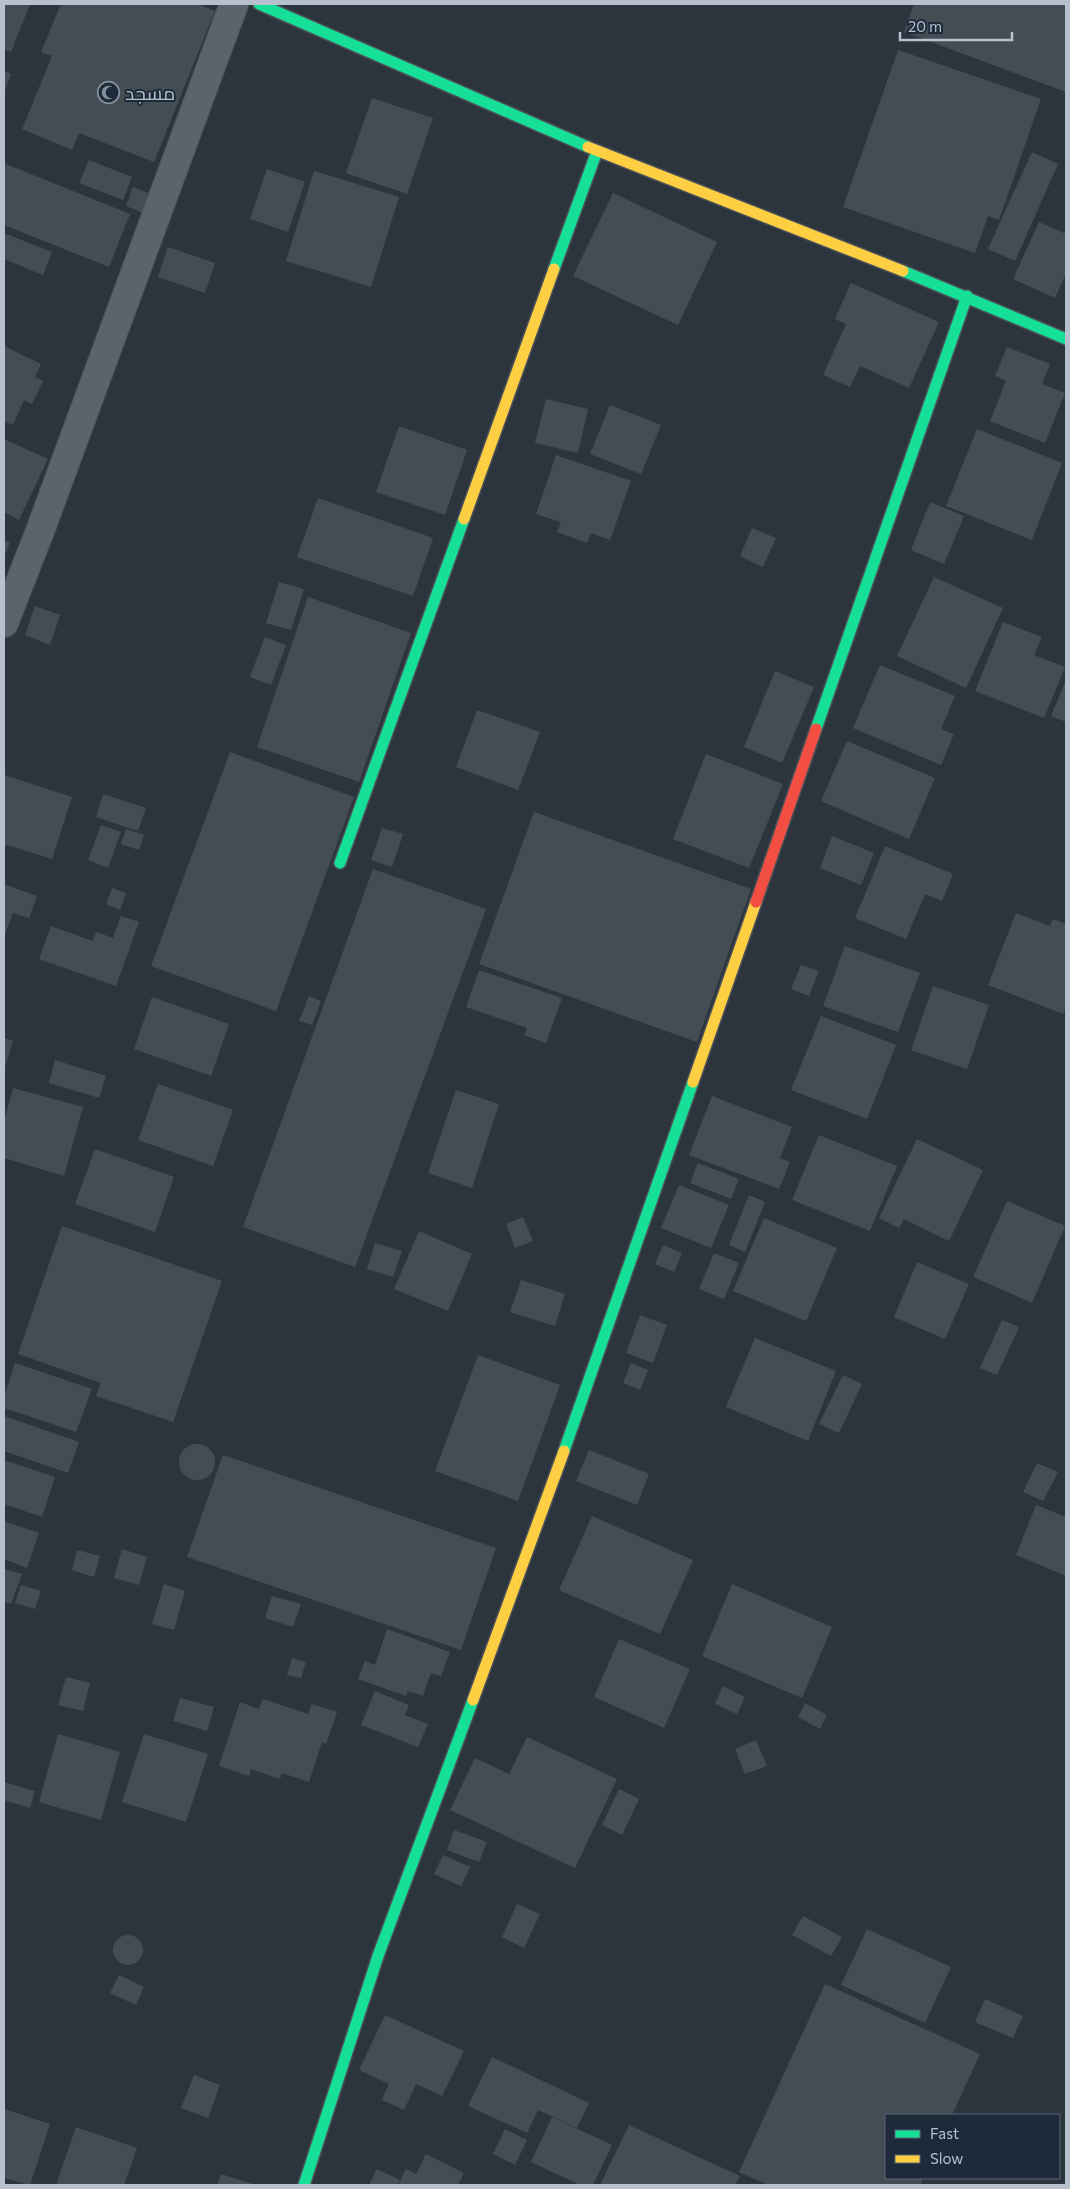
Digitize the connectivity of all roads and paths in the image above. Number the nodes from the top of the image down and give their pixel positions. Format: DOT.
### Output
graph roads {
  1 [pos="234,4"];
  2 [pos="259,4"];
  3 [pos="597,151"];
  4 [pos="967,296"];
  5 [pos="1066,339"];
  6 [pos="4,623"];
  7 [pos="340,864"];
  8 [pos="304,2185"];
  1 -- 6 [label="street"];
  2 -- 3 [label="street"];
  3 -- 4 [label="street"];
  3 -- 7 [label="street"];
  4 -- 5 [label="street"];
  4 -- 8 [label="street"];
}
